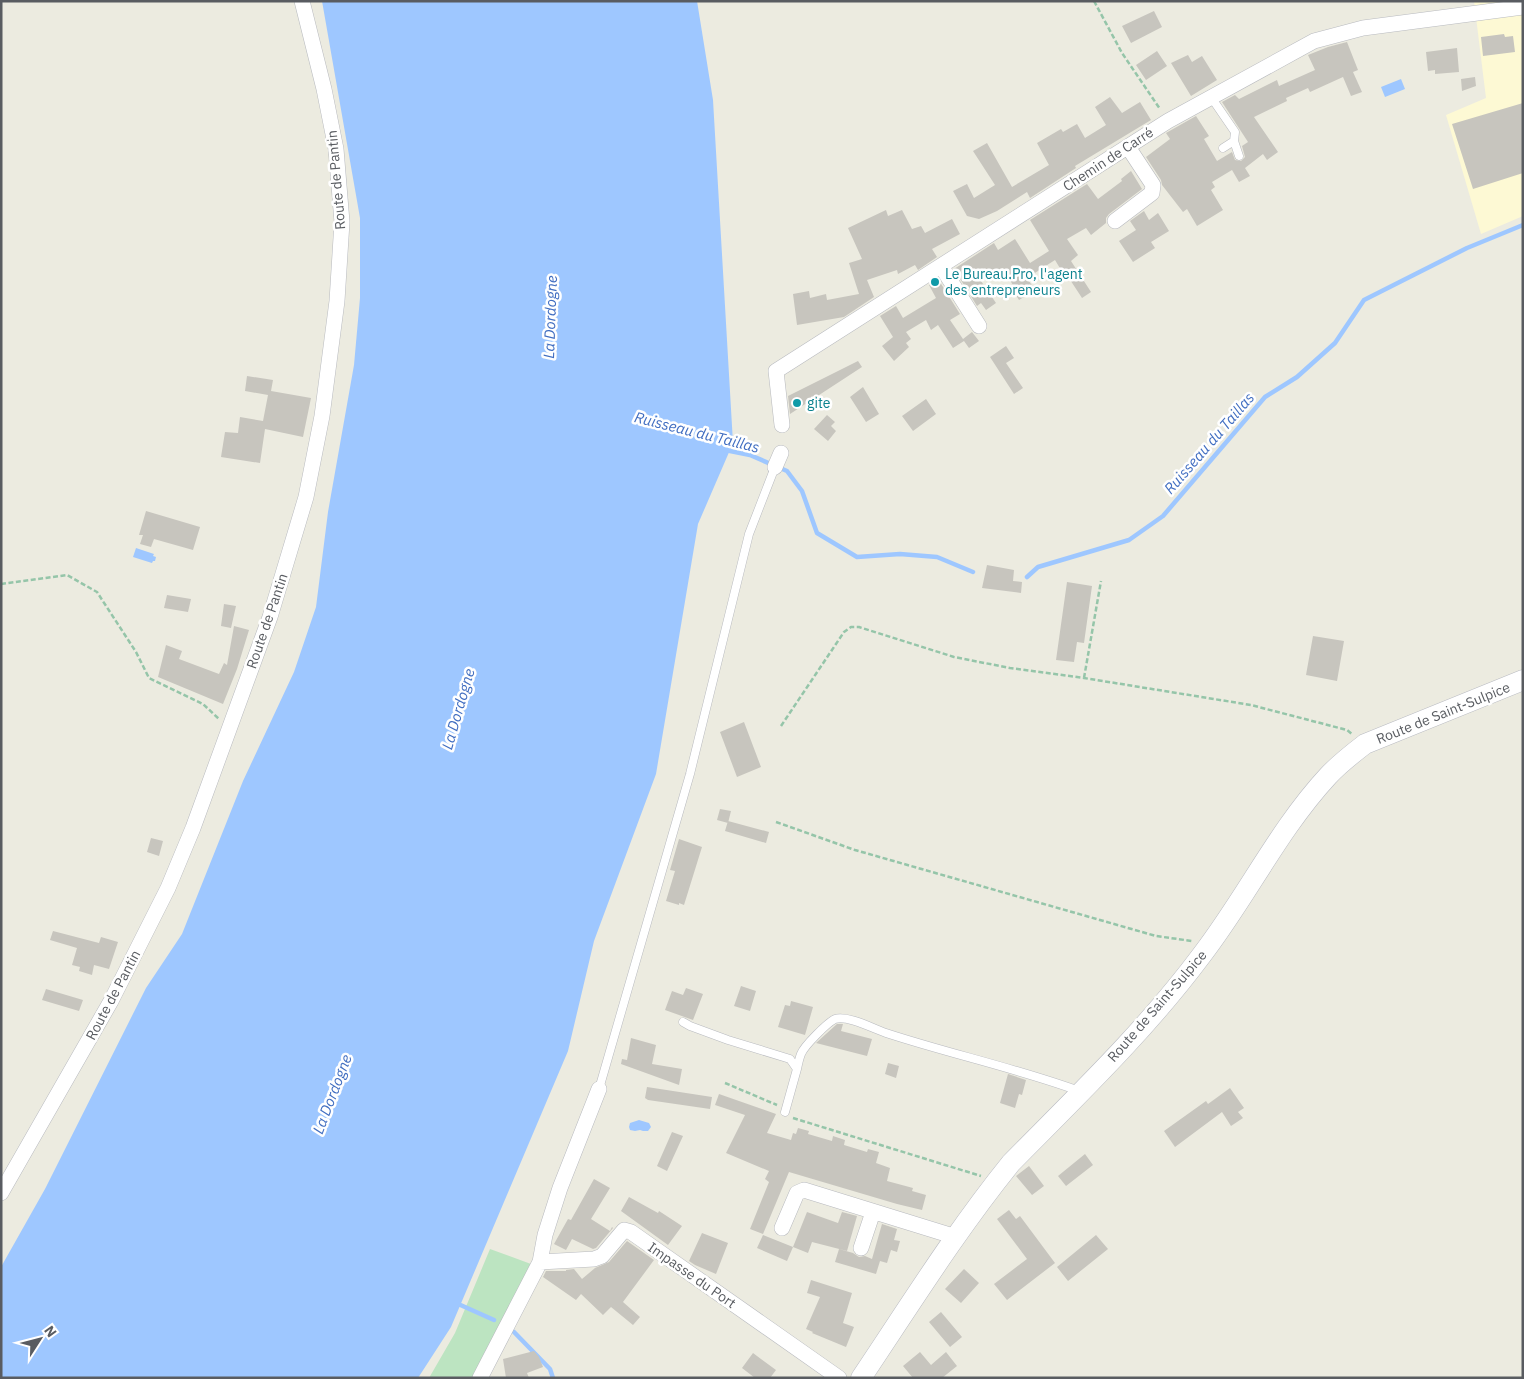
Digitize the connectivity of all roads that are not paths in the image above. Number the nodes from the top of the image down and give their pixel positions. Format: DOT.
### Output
graph roads {
  1 [pos="302,1"];
  2 [pos="1523,7"];
  3 [pos="1211,97"];
  4 [pos="1234,141"];
  5 [pos="1128,147"];
  6 [pos="1223,148"];
  7 [pos="1239,156"];
  8 [pos="1115,222"];
  9 [pos="940,266"];
  10 [pos="979,326"];
  11 [pos="782,425"];
  12 [pos="778,460"];
  13 [pos="1523,680"];
  14 [pos="683,1022"];
  15 [pos="797,1069"];
  16 [pos="599,1089"];
  17 [pos="1081,1091"];
  18 [pos="785,1112"];
  19 [pos="1,1193"];
  20 [pos="872,1212"];
  21 [pos="782,1228"];
  22 [pos="956,1237"];
  23 [pos="861,1248"];
  24 [pos="540,1262"];
  25 [pos="480,1378"];
  26 [pos="839,1378"];
  27 [pos="861,1378"];
  1 -- 19 [label="street, Route de Pantin"];
  2 -- 3 [label="street, Chemin de Carré"];
  3 -- 4 [label="lane"];
  3 -- 5 [label="street, Chemin de Carré"];
  4 -- 6 [label="lane"];
  4 -- 7 [label="lane"];
  5 -- 8 [label="street"];
  5 -- 9 [label="street, Chemin de Carré"];
  9 -- 10 [label="street"];
  9 -- 11 [label="street, Chemin de Carré"];
  12 -- 16 [label="lane"];
  13 -- 17 [label="main road, Route de Saint-Sulpice"];
  14 -- 15 [label="lane"];
  15 -- 17 [label="lane"];
  15 -- 18 [label="lane"];
  16 -- 24 [label="street"];
  17 -- 22 [label="main road, Route de Saint-Sulpice"];
  20 -- 21 [label="street"];
  20 -- 22 [label="street"];
  20 -- 23 [label="street"];
  22 -- 27 [label="main road, Route de Saint-Sulpice"];
  24 -- 25 [label="street"];
  24 -- 26 [label="street, Impasse du Port"];
}
